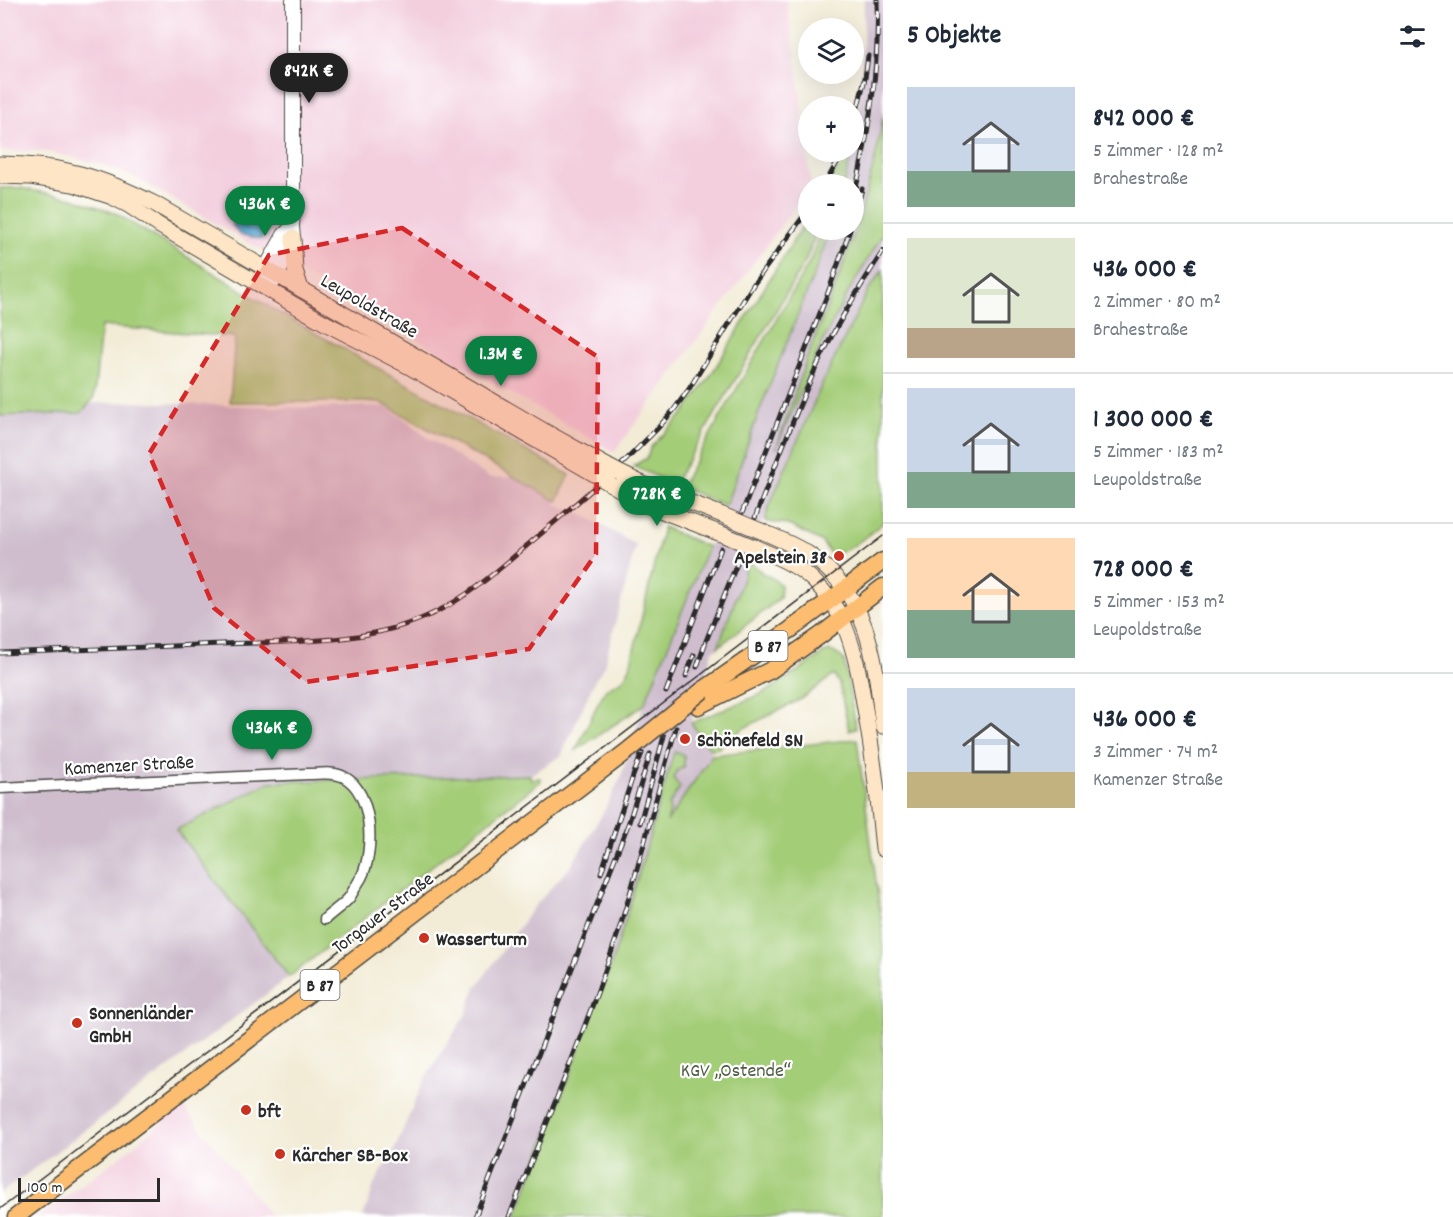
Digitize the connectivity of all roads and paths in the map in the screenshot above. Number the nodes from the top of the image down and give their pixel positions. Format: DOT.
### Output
graph roads {
  1 [pos="293,0"];
  2 [pos="0,164"];
  3 [pos="0,176"];
  4 [pos="292,233"];
  5 [pos="271,272"];
  6 [pos="263,286"];
  7 [pos="302,289"];
  8 [pos="608,474"];
  9 [pos="883,561"];
  10 [pos="883,587"];
  11 [pos="845,590"];
  12 [pos="831,600"];
  13 [pos="857,608"];
  14 [pos="842,619"];
  15 [pos="701,698"];
  16 [pos="883,726"];
  17 [pos="0,788"];
  18 [pos="883,849"];
  19 [pos="325,919"];
  20 [pos="16,1217"];
  1 -- 4 [label="street"];
  2 -- 5 [label="main road, Leupoldstraße"];
  3 -- 6 [label="main road, Leupoldstraße"];
  4 -- 5 [label="street"];
  4 -- 7 [label="main road"];
  5 -- 6 [label="street"];
  5 -- 7 [label="main road, Leupoldstraße"];
  6 -- 8 [label="main road, Leupoldstraße"];
  7 -- 8 [label="main road, Leupoldstraße"];
  8 -- 11 [label="main road, Leupoldstraße, bridge"];
  8 -- 12 [label="main road, Leupoldstraße, bridge"];
  9 -- 11 [label="main road, Torgauer Straße / B 87"];
  10 -- 13 [label="main road, Torgauer Straße / B 87"];
  11 -- 12 [label="main road, Torgauer Straße / B 87"];
  11 -- 13 [label="main road, Leupoldstraße"];
  12 -- 14 [label="main road, Leupoldstraße"];
  12 -- 15 [label="main road, Torgauer Straße / B 87"];
  13 -- 14 [label="main road, Torgauer Straße / B 87"];
  13 -- 16 [label="main road, Leupoldstraße"];
  14 -- 15 [label="main road, Torgauer Straße / B 87"];
  14 -- 18 [label="main road, Leupoldstraße"];
  15 -- 20 [label="main road, Torgauer Straße / B 87, bridge"];
  17 -- 19 [label="street, Kamenzer Straße"];
}
